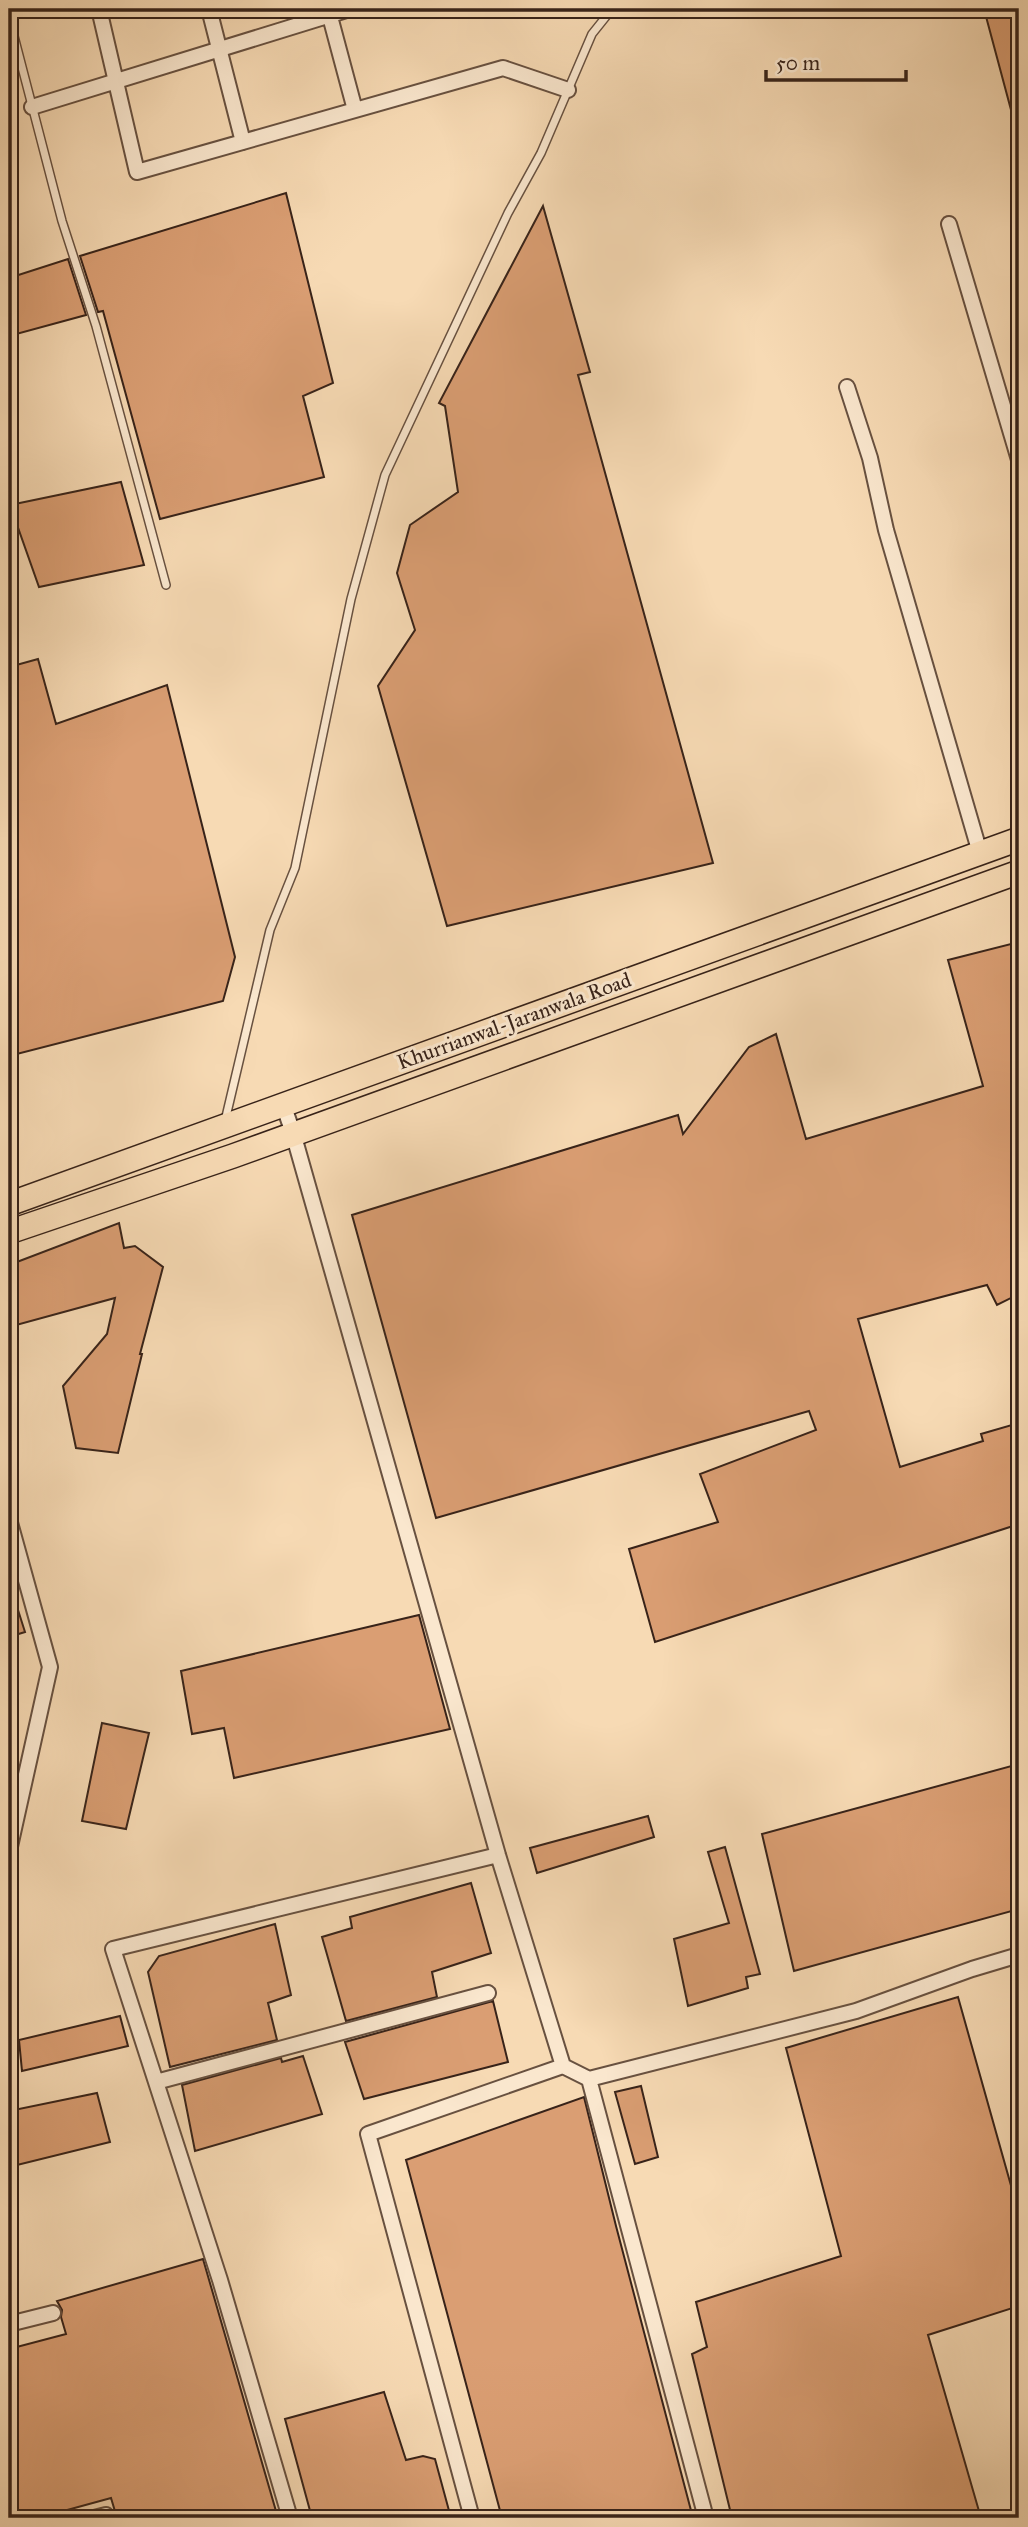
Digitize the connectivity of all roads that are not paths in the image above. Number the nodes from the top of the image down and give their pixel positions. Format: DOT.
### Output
graph roads {
  1 [pos="99,9"];
  2 [pos="209,9"];
  3 [pos="350,9"];
  4 [pos="612,9"];
  5 [pos="329,12"];
  6 [pos="9,17"];
  7 [pos="219,49"];
  8 [pos="116,81"];
  9 [pos="568,90"];
  10 [pos="32,107"];
  11 [pos="355,110"];
  12 [pos="243,142"];
  13 [pos="949,224"];
  14 [pos="848,387"];
  15 [pos="1019,460"];
  16 [pos="166,585"];
  17 [pos="1019,839"];
  18 [pos="980,853"];
  19 [pos="1019,873"];
  20 [pos="282,1104"];
  21 [pos="224,1125"];
  22 [pos="293,1133"];
  23 [pos="9,1204"];
  24 [pos="9,1232"];
  25 [pos="9,1519"];
  26 [pos="9,1851"];
  27 [pos="498,1854"];
  28 [pos="1019,1955"];
  29 [pos="488,1993"];
  30 [pos="563,2066"];
  31 [pos="589,2079"];
  32 [pos="156,2082"];
  33 [pos="53,2313"];
  34 [pos="9,2324"];
  35 [pos="94,2518"];
  36 [pos="106,2518"];
  37 [pos="290,2518"];
  38 [pos="472,2518"];
  39 [pos="706,2518"];
  1 -- 8 [label="street"];
  2 -- 7 [label="street"];
  3 -- 5 [label="street"];
  4 -- 9 [label="lane"];
  5 -- 7 [label="street"];
  5 -- 11 [label="street"];
  6 -- 10 [label="lane"];
  7 -- 8 [label="street"];
  7 -- 12 [label="street"];
  8 -- 10 [label="street"];
  8 -- 12 [label="street"];
  9 -- 11 [label="street"];
  9 -- 21 [label="lane"];
  10 -- 16 [label="lane"];
  11 -- 12 [label="street"];
  13 -- 15 [label="street"];
  14 -- 18 [label="street"];
  17 -- 18 [label="main road, Khurrianwal-Jaranwala Road"];
  18 -- 20 [label="main road, Khurrianwal-Jaranwala Road"];
  19 -- 22 [label="main road, Khurrianwal-Jaranwala Road"];
  20 -- 21 [label="main road, Khurrianwal-Jaranwala Road"];
  20 -- 22 [label="street"];
  21 -- 23 [label="main road, Khurrianwal-Jaranwala Road"];
  22 -- 24 [label="main road, Khurrianwal-Jaranwala Road"];
  22 -- 27 [label="street"];
  25 -- 26 [label="street"];
  27 -- 30 [label="street"];
  27 -- 32 [label="street"];
  28 -- 31 [label="street"];
  29 -- 32 [label="street"];
  30 -- 31 [label="street"];
  30 -- 38 [label="street"];
  31 -- 39 [label="street"];
  32 -- 37 [label="street"];
  33 -- 34 [label="street"];
  35 -- 36 [label="street"];
}
